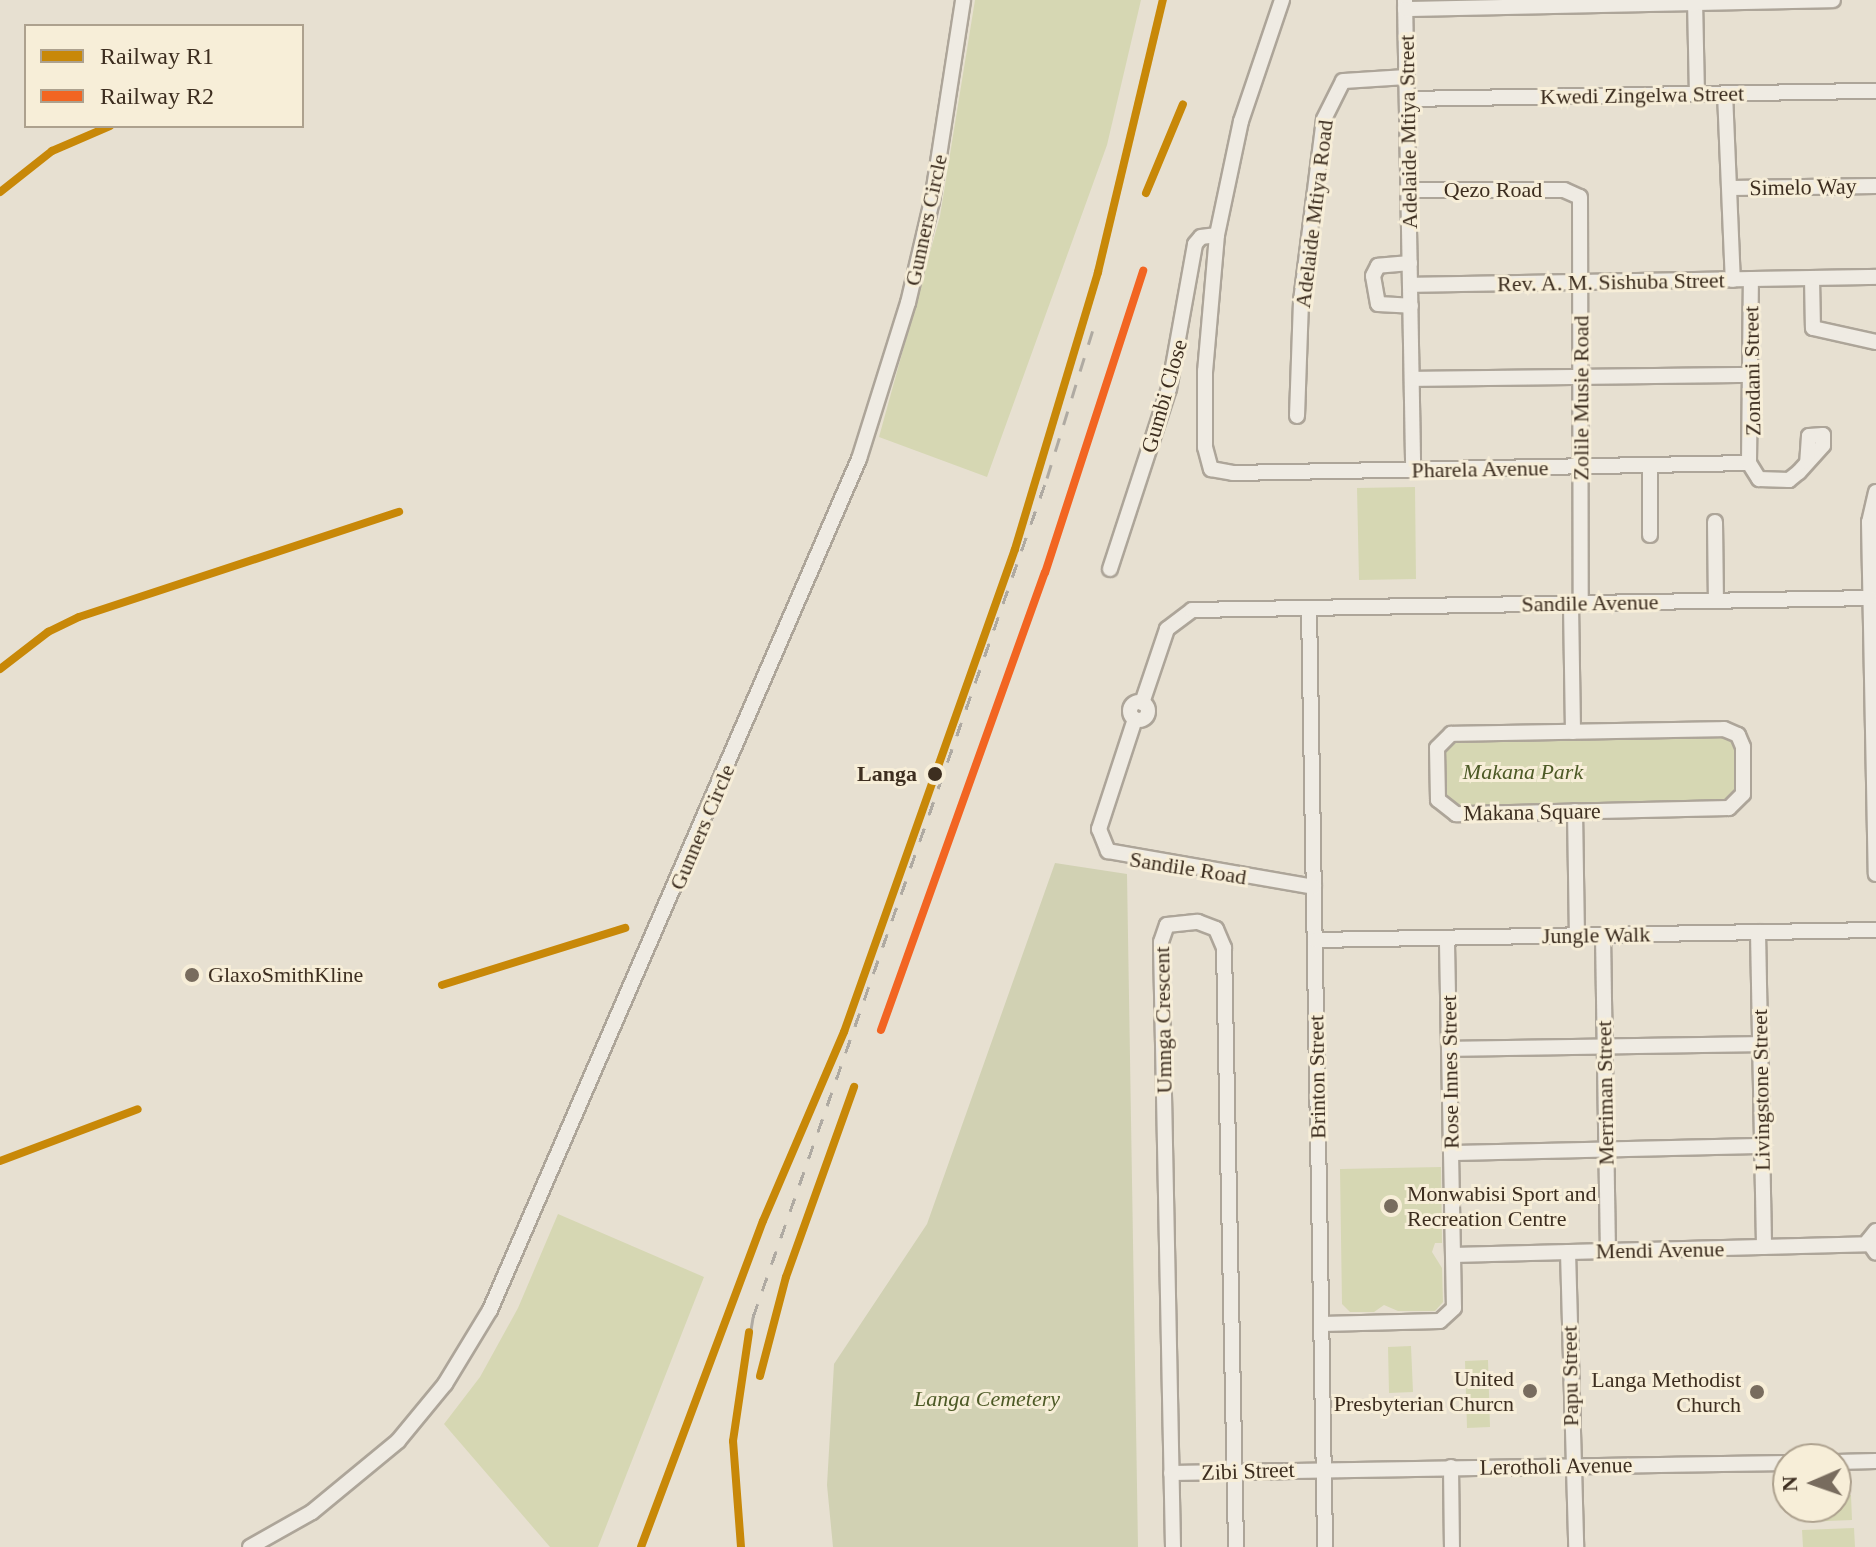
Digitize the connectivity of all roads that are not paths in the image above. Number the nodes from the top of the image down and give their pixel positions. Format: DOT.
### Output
graph roads {
  1 [pos="963,0"];
  2 [pos="1282,0"];
  3 [pos="1833,0"];
  4 [pos="1695,1"];
  5 [pos="1405,4"];
  6 [pos="1407,77"];
  7 [pos="1876,91"];
  8 [pos="1697,93"];
  9 [pos="1725,93"];
  10 [pos="1407,99"];
  11 [pos="1876,186"];
  12 [pos="1730,188"];
  13 [pos="1409,190"];
  14 [pos="1576,193"];
  15 [pos="1217,235"];
  16 [pos="1410,263"];
  17 [pos="1876,277"];
  18 [pos="1812,278"];
  19 [pos="1751,279"];
  20 [pos="1733,280"];
  21 [pos="1581,282"];
  22 [pos="1410,285"];
  23 [pos="1411,306"];
  24 [pos="1876,342"];
  25 [pos="1752,375"];
  26 [pos="1582,377"];
  27 [pos="1412,379"];
  28 [pos="1297,416"];
  29 [pos="1807,462"];
  30 [pos="1749,463"];
  31 [pos="1650,466"];
  32 [pos="1582,467"];
  33 [pos="1413,470"];
  34 [pos="1876,492"];
  35 [pos="1715,522"];
  36 [pos="1650,535"];
  37 [pos="1110,569"];
  38 [pos="1870,598"];
  39 [pos="1716,601"];
  40 [pos="1576,604"];
  41 [pos="1309,608"];
  42 [pos="1573,732"];
  43 [pos="1575,811"];
  44 [pos="1876,874"];
  45 [pos="1314,887"];
  46 [pos="1876,930"];
  47 [pos="1758,932"];
  48 [pos="1603,935"];
  49 [pos="1577,936"];
  50 [pos="1447,938"];
  51 [pos="1315,940"];
  52 [pos="1760,1044"];
  53 [pos="1604,1047"];
  54 [pos="1449,1049"];
  55 [pos="1762,1146"];
  56 [pos="1606,1149"];
  57 [pos="1451,1153"];
  58 [pos="1876,1231"];
  59 [pos="1764,1247"];
  60 [pos="1872,1249"];
  61 [pos="1608,1251"];
  62 [pos="1568,1252"];
  63 [pos="1453,1255"];
  64 [pos="1322,1324"];
  65 [pos="1876,1461"];
  66 [pos="1852,1462"];
  67 [pos="1772,1463"];
  68 [pos="1573,1466"];
  69 [pos="1451,1467"];
  70 [pos="1235,1471"];
  71 [pos="1324,1471"];
  72 [pos="1171,1473"];
  73 [pos="250,1547"];
  74 [pos="1173,1547"];
  75 [pos="1236,1547"];
  76 [pos="1325,1547"];
  77 [pos="1452,1547"];
  78 [pos="1576,1547"];
  1 -- 73 [label="street, Gunners Circle"];
  2 -- 15 [label="street"];
  3 -- 4 [label="street"];
  4 -- 5 [label="street"];
  4 -- 8 [label="street"];
  5 -- 6 [label="street, Adelaide Mtiya Street"];
  6 -- 10 [label="street, Adelaide Mtiya Street"];
  6 -- 28 [label="street, Adelaide Mtiya Road"];
  7 -- 9 [label="street, Kwedi Zingelwa Street"];
  8 -- 9 [label="street, Kwedi Zingelwa Street"];
  8 -- 10 [label="street, Kwedi Zingelwa Street"];
  9 -- 12 [label="street"];
  10 -- 13 [label="street, Adelaide Mtiya Street"];
  11 -- 12 [label="street, Simelo Way"];
  12 -- 20 [label="street"];
  13 -- 14 [label="street, Qezo Road"];
  13 -- 16 [label="street, Adelaide Mtiya Street"];
  14 -- 21 [label="street, Zolile Musie Road"];
  15 -- 33 [label="street, Pharela Avenue"];
  15 -- 37 [label="street, Gumbi Close"];
  16 -- 22 [label="street, Adelaide Mtiya Street"];
  16 -- 23 [label="street"];
  17 -- 18 [label="street, Rev. A. M. Sishuba Street"];
  18 -- 19 [label="street, Rev. A. M. Sishuba Street"];
  18 -- 24 [label="street"];
  19 -- 20 [label="street, Rev. A. M. Sishuba Street"];
  19 -- 25 [label="street, Zondani Street"];
  20 -- 21 [label="street, Rev. A. M. Sishuba Street"];
  21 -- 22 [label="street, Rev. A. M. Sishuba Street"];
  21 -- 26 [label="street, Zolile Musie Road"];
  22 -- 23 [label="street, Adelaide Mtiya Street"];
  23 -- 27 [label="street, Adelaide Mtiya Street"];
  25 -- 26 [label="street"];
  25 -- 30 [label="street, Zondani Street"];
  26 -- 27 [label="street"];
  26 -- 32 [label="street, Zolile Musie Road"];
  27 -- 33 [label="street, Adelaide Mtiya Street"];
  29 -- 30 [label="street"];
  30 -- 31 [label="street, Pharela Avenue"];
  31 -- 32 [label="street, Pharela Avenue"];
  31 -- 36 [label="street"];
  32 -- 33 [label="street, Pharela Avenue"];
  32 -- 40 [label="street, Zolile Musie Road"];
  34 -- 38 [label="street"];
  35 -- 39 [label="street"];
  38 -- 39 [label="street, Sandile Avenue"];
  38 -- 44 [label="street"];
  39 -- 40 [label="street, Sandile Avenue"];
  40 -- 41 [label="street, Sandile Avenue"];
  40 -- 42 [label="street, Zolile Musie Road"];
  41 -- 45 [label="street, Brinton Street"];
  41 -- 45 [label="street, Sandile Road"];
  42 -- 43 [label="street, Makana Square"];
  42 -- 43 [label="street, Makana Square"];
  43 -- 49 [label="street"];
  45 -- 51 [label="street, Brinton Street"];
  46 -- 47 [label="street, Jungle Walk"];
  47 -- 48 [label="street, Jungle Walk"];
  47 -- 52 [label="street, Livingstone Street"];
  48 -- 49 [label="street, Jungle Walk"];
  48 -- 53 [label="street, Merriman Street"];
  49 -- 50 [label="street, Jungle Walk"];
  50 -- 51 [label="street, Jungle Walk"];
  50 -- 54 [label="street, Rose Innes Street"];
  51 -- 64 [label="street, Brinton Street"];
  52 -- 53 [label="street"];
  52 -- 55 [label="street, Livingstone Street"];
  53 -- 54 [label="street"];
  53 -- 56 [label="street, Merriman Street"];
  54 -- 57 [label="street, Rose Innes Street"];
  55 -- 56 [label="street"];
  55 -- 59 [label="street, Livingstone Street"];
  56 -- 57 [label="street"];
  56 -- 61 [label="street, Merriman Street"];
  57 -- 63 [label="street, Rose Innes Street"];
  58 -- 60 [label="street"];
  59 -- 60 [label="street, Mendi Avenue"];
  59 -- 61 [label="street, Mendi Avenue"];
  61 -- 62 [label="street, Mendi Avenue"];
  62 -- 63 [label="street, Mendi Avenue"];
  62 -- 68 [label="street, Papu Street"];
  63 -- 64 [label="street, Rose Innes Street"];
  64 -- 71 [label="street, Brinton Street"];
  65 -- 66 [label="street"];
  67 -- 68 [label="street, Lerotholi Avenue"];
  68 -- 69 [label="street, Lerotholi Avenue"];
  68 -- 78 [label="street, Papu Street"];
  69 -- 71 [label="street, Lerotholi Avenue"];
  69 -- 77 [label="street"];
  70 -- 71 [label="street, Zibi Street"];
  70 -- 72 [label="street, Zibi Street"];
  70 -- 72 [label="street, Umnga Crescent"];
  70 -- 75 [label="street, Umnga Crescent"];
  71 -- 76 [label="street, Brinton Street"];
  72 -- 74 [label="street, Umnga Crescent"];
}
